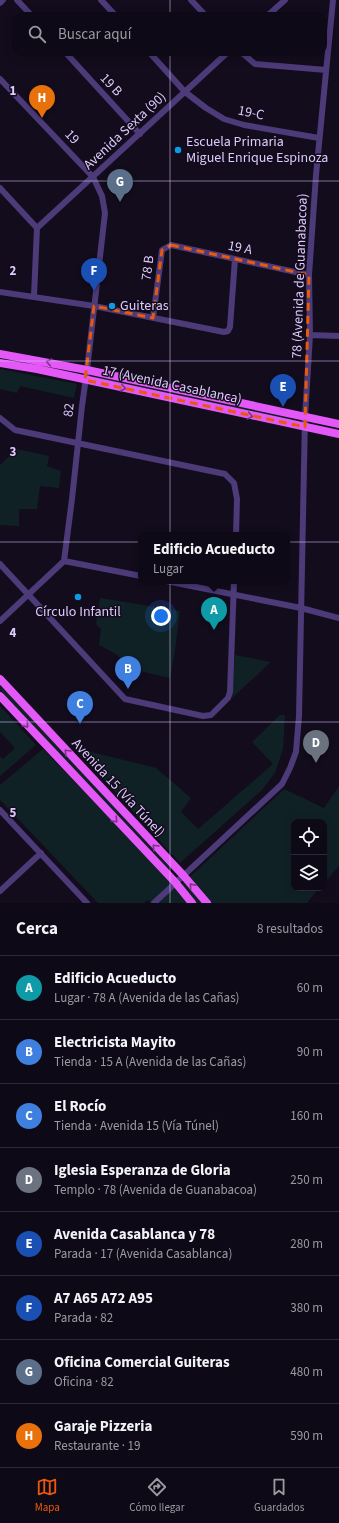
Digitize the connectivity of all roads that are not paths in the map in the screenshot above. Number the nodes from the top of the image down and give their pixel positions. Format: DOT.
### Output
graph roads {
  1 [pos="3,0"];
  2 [pos="17,0"];
  3 [pos="101,0"];
  4 [pos="191,0"];
  5 [pos="284,0"];
  6 [pos="333,0"];
  7 [pos="0,3"];
  8 [pos="28,12"];
  9 [pos="112,12"];
  10 [pos="202,12"];
  11 [pos="271,12"];
  12 [pos="69,56"];
  13 [pos="153,56"];
  14 [pos="224,56"];
  15 [pos="246,56"];
  16 [pos="326,70"];
  17 [pos="0,78"];
  18 [pos="186,92"];
  19 [pos="140,134"];
  20 [pos="319,138"];
  21 [pos="93,177"];
  22 [pos="0,188"];
  23 [pos="37,228"];
  24 [pos="166,246"];
  25 [pos="235,259"];
  26 [pos="310,275"];
  27 [pos="0,292"];
  28 [pos="34,296"];
  29 [pos="94,306"];
  30 [pos="153,318"];
  31 [pos="310,335"];
  32 [pos="339,336"];
  33 [pos="0,354"];
  34 [pos="0,363"];
  35 [pos="87,370"];
  36 [pos="85,380"];
  37 [pos="305,417"];
  38 [pos="0,418"];
  39 [pos="339,424"];
  40 [pos="305,427"];
  41 [pos="339,434"];
  42 [pos="78,442"];
  43 [pos="236,532"];
  44 [pos="64,561"];
  45 [pos="0,564"];
  46 [pos="138,575"];
  47 [pos="182,584"];
  48 [pos="234,584"];
  49 [pos="29,594"];
  50 [pos="234,594"];
  51 [pos="301,608"];
  52 [pos="339,618"];
  53 [pos="0,621"];
  54 [pos="0,679"];
  55 [pos="0,696"];
  56 [pos="0,810"];
  57 [pos="41,853"];
  58 [pos="183,875"];
  59 [pos="175,882"];
  60 [pos="0,892"];
  61 [pos="204,900"];
  62 [pos="87,903"];
  63 [pos="154,903"];
  64 [pos="192,903"];
  1 -- 7 [label="street"];
  2 -- 8 [label="street"];
  3 -- 9 [label="street"];
  4 -- 10 [label="street"];
  5 -- 11 [label="street"];
  6 -- 16 [label="street, 78 (Avenida de Guanabacoa)"];
  12 -- 19 [label="street, 19 B"];
  13 -- 18 [label="street, 19-C"];
  14 -- 18 [label="street, Avenida Sexta (90)"];
  15 -- 16 [label="street"];
  16 -- 20 [label="street, 78 (Avenida de Guanabacoa)"];
  17 -- 21 [label="street, 19"];
  18 -- 19 [label="street, Avenida Sexta (90)"];
  18 -- 20 [label="street, 19-C"];
  19 -- 21 [label="street, Avenida Sexta (90)"];
  20 -- 26 [label="street, 78 (Avenida de Guanabacoa)"];
  21 -- 23 [label="street, Avenida Sexta (90)"];
  21 -- 29 [label="street, 82"];
  22 -- 23 [label="street"];
  23 -- 28 [label="street"];
  24 -- 25 [label="street, 19 A"];
  24 -- 30 [label="street, 78 B"];
  25 -- 26 [label="street, 19 A"];
  25 -- 30 [label="street"];
  26 -- 31 [label="street, 78 (Avenida de Guanabacoa)"];
  27 -- 28 [label="street"];
  28 -- 29 [label="street"];
  29 -- 30 [label="street"];
  29 -- 35 [label="street, 82"];
  31 -- 32 [label="street"];
  31 -- 37 [label="street, 78 (Avenida de Guanabacoa)"];
  35 -- 33 [label="main road, 17 (Avenida Casablanca), one-way"];
  34 -- 36 [label="main road, 17 (Avenida Casablanca)"];
  35 -- 36 [label="street, 82"];
  35 -- 37 [label="main road, 17 (Avenida Casablanca)"];
  36 -- 40 [label="main road, 17 (Avenida Casablanca), one-way"];
  36 -- 42 [label="street, 82"];
  37 -- 39 [label="main road, 17 (Avenida Casablanca)"];
  37 -- 40 [label="street, 78 (Avenida de Guanabacoa)"];
  38 -- 42 [label="street"];
  40 -- 41 [label="main road, 17 (Avenida Casablanca)"];
  40 -- 51 [label="street, 78 (Avenida de Guanabacoa)"];
  42 -- 43 [label="street"];
  42 -- 44 [label="street, 82"];
  44 -- 46 [label="street"];
  44 -- 49 [label="street"];
  45 -- 49 [label="street"];
  47 -- 50 [label="street"];
  48 -- 50 [label="street"];
  49 -- 50 [label="street"];
  49 -- 53 [label="street"];
  50 -- 51 [label="street"];
  51 -- 52 [label="street"];
  51 -- 58 [label="street, 78 (Avenida de Guanabacoa)"];
  58 -- 54 [label="main road, Avenida 15 (Vía Túnel), one-way"];
  55 -- 59 [label="main road, Avenida 15 (Vía Túnel), one-way"];
  56 -- 57 [label="street"];
  57 -- 60 [label="street"];
  57 -- 62 [label="street"];
  58 -- 59 [label="street, 78 (Avenida de Guanabacoa)"];
  61 -- 58 [label="main road, Avenida 15 (Vía Túnel), one-way"];
  59 -- 63 [label="street, 78 (Avenida de Guanabacoa)"];
  59 -- 64 [label="main road, Avenida 15 (Vía Túnel)"];
}
